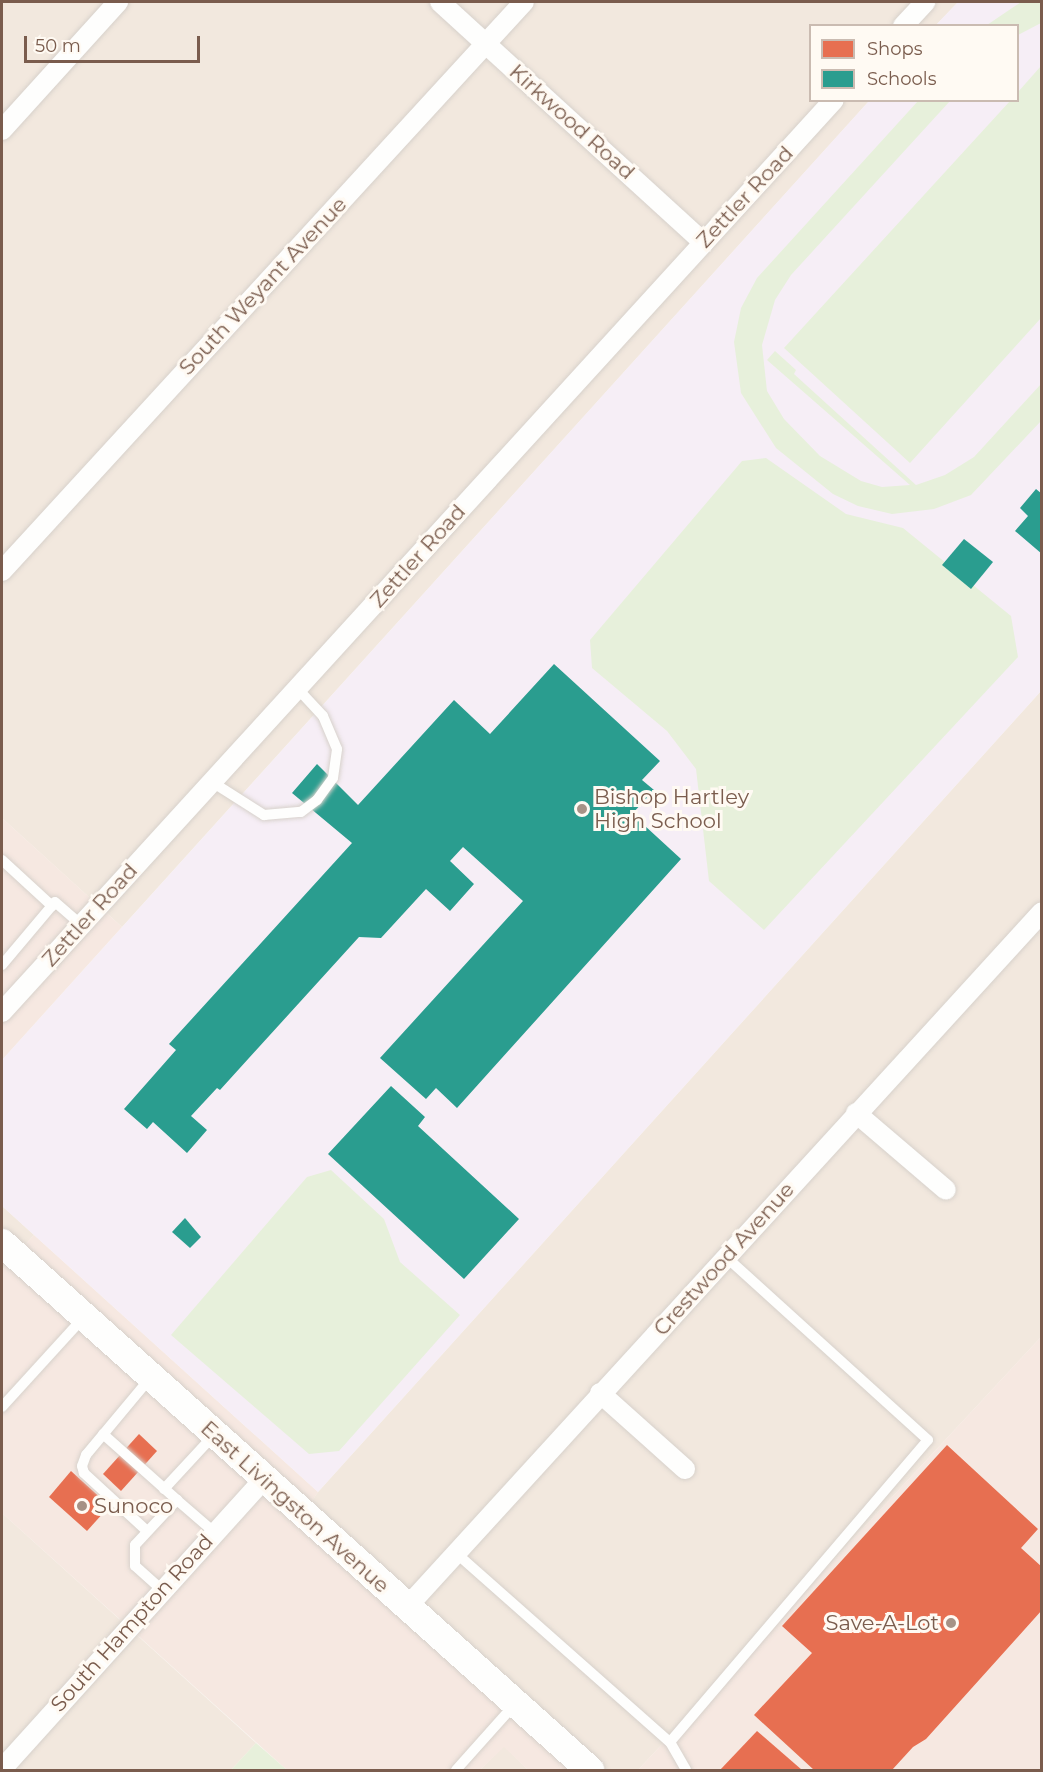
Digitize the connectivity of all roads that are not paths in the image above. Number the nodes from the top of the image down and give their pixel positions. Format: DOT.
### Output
graph roads {
  1 [pos="118,2"];
  2 [pos="441,2"];
  3 [pos="524,2"];
  4 [pos="925,2"];
  5 [pos="905,24"];
  6 [pos="486,43"];
  7 [pos="832,102"];
  8 [pos="2,130"];
  9 [pos="704,243"];
  10 [pos="2,571"];
  11 [pos="297,688"];
  12 [pos="212,782"];
  13 [pos="2,860"];
  14 [pos="52,906"];
  15 [pos="1041,912"];
  16 [pos="81,925"];
  17 [pos="2,965"];
  18 [pos="2,1012"];
  19 [pos="856,1113"];
  20 [pos="946,1190"];
  21 [pos="2,1243"];
  22 [pos="727,1258"];
  23 [pos="84,1317"];
  24 [pos="151,1377"];
  25 [pos="600,1393"];
  26 [pos="2,1407"];
  27 [pos="103,1434"];
  28 [pos="214,1435"];
  29 [pos="685,1469"];
  30 [pos="264,1479"];
  31 [pos="164,1489"];
  32 [pos="177,1500"];
  33 [pos="147,1531"];
  34 [pos="214,1532"];
  35 [pos="456,1553"];
  36 [pos="162,1590"];
  37 [pos="407,1607"];
  38 [pos="515,1704"];
  39 [pos="670,1742"];
  40 [pos="2,1768"];
  41 [pos="456,1770"];
  42 [pos="590,1770"];
  43 [pos="686,1770"];
  1 -- 8 [label="street"];
  2 -- 6 [label="street, Kirkwood Road"];
  3 -- 6 [label="street, South Weyant Avenue"];
  4 -- 5 [label="street"];
  6 -- 9 [label="street, Kirkwood Road"];
  6 -- 10 [label="street, South Weyant Avenue"];
  7 -- 9 [label="street, Zettler Road"];
  9 -- 11 [label="street, Zettler Road"];
  11 -- 12 [label="street, Zettler Road"];
  11 -- 12 [label="lane"];
  12 -- 16 [label="street, Zettler Road"];
  13 -- 14 [label="lane"];
  14 -- 16 [label="lane"];
  14 -- 17 [label="lane"];
  15 -- 19 [label="street, Crestwood Avenue"];
  16 -- 18 [label="street, Zettler Road"];
  19 -- 20 [label="street"];
  19 -- 22 [label="street, Crestwood Avenue"];
  21 -- 23 [label="main road, East Livingston Avenue"];
  22 -- 25 [label="street, Crestwood Avenue"];
  22 -- 39 [label="lane"];
  23 -- 24 [label="main road, East Livingston Avenue"];
  23 -- 26 [label="lane"];
  24 -- 27 [label="lane"];
  24 -- 28 [label="main road, East Livingston Avenue"];
  25 -- 29 [label="street"];
  25 -- 35 [label="street, Crestwood Avenue"];
  27 -- 31 [label="lane"];
  27 -- 33 [label="lane"];
  28 -- 30 [label="main road, East Livingston Avenue"];
  28 -- 31 [label="lane"];
  30 -- 34 [label="street, South Hampton Road"];
  30 -- 37 [label="main road, East Livingston Avenue"];
  31 -- 32 [label="lane"];
  32 -- 33 [label="lane"];
  32 -- 34 [label="lane"];
  33 -- 36 [label="lane"];
  34 -- 36 [label="street, South Hampton Road"];
  35 -- 37 [label="street, Crestwood Avenue"];
  35 -- 39 [label="lane"];
  36 -- 40 [label="street, South Hampton Road"];
  37 -- 38 [label="main road, East Livingston Avenue"];
  38 -- 41 [label="lane"];
  38 -- 42 [label="main road, East Livingston Avenue"];
  39 -- 43 [label="lane"];
}
